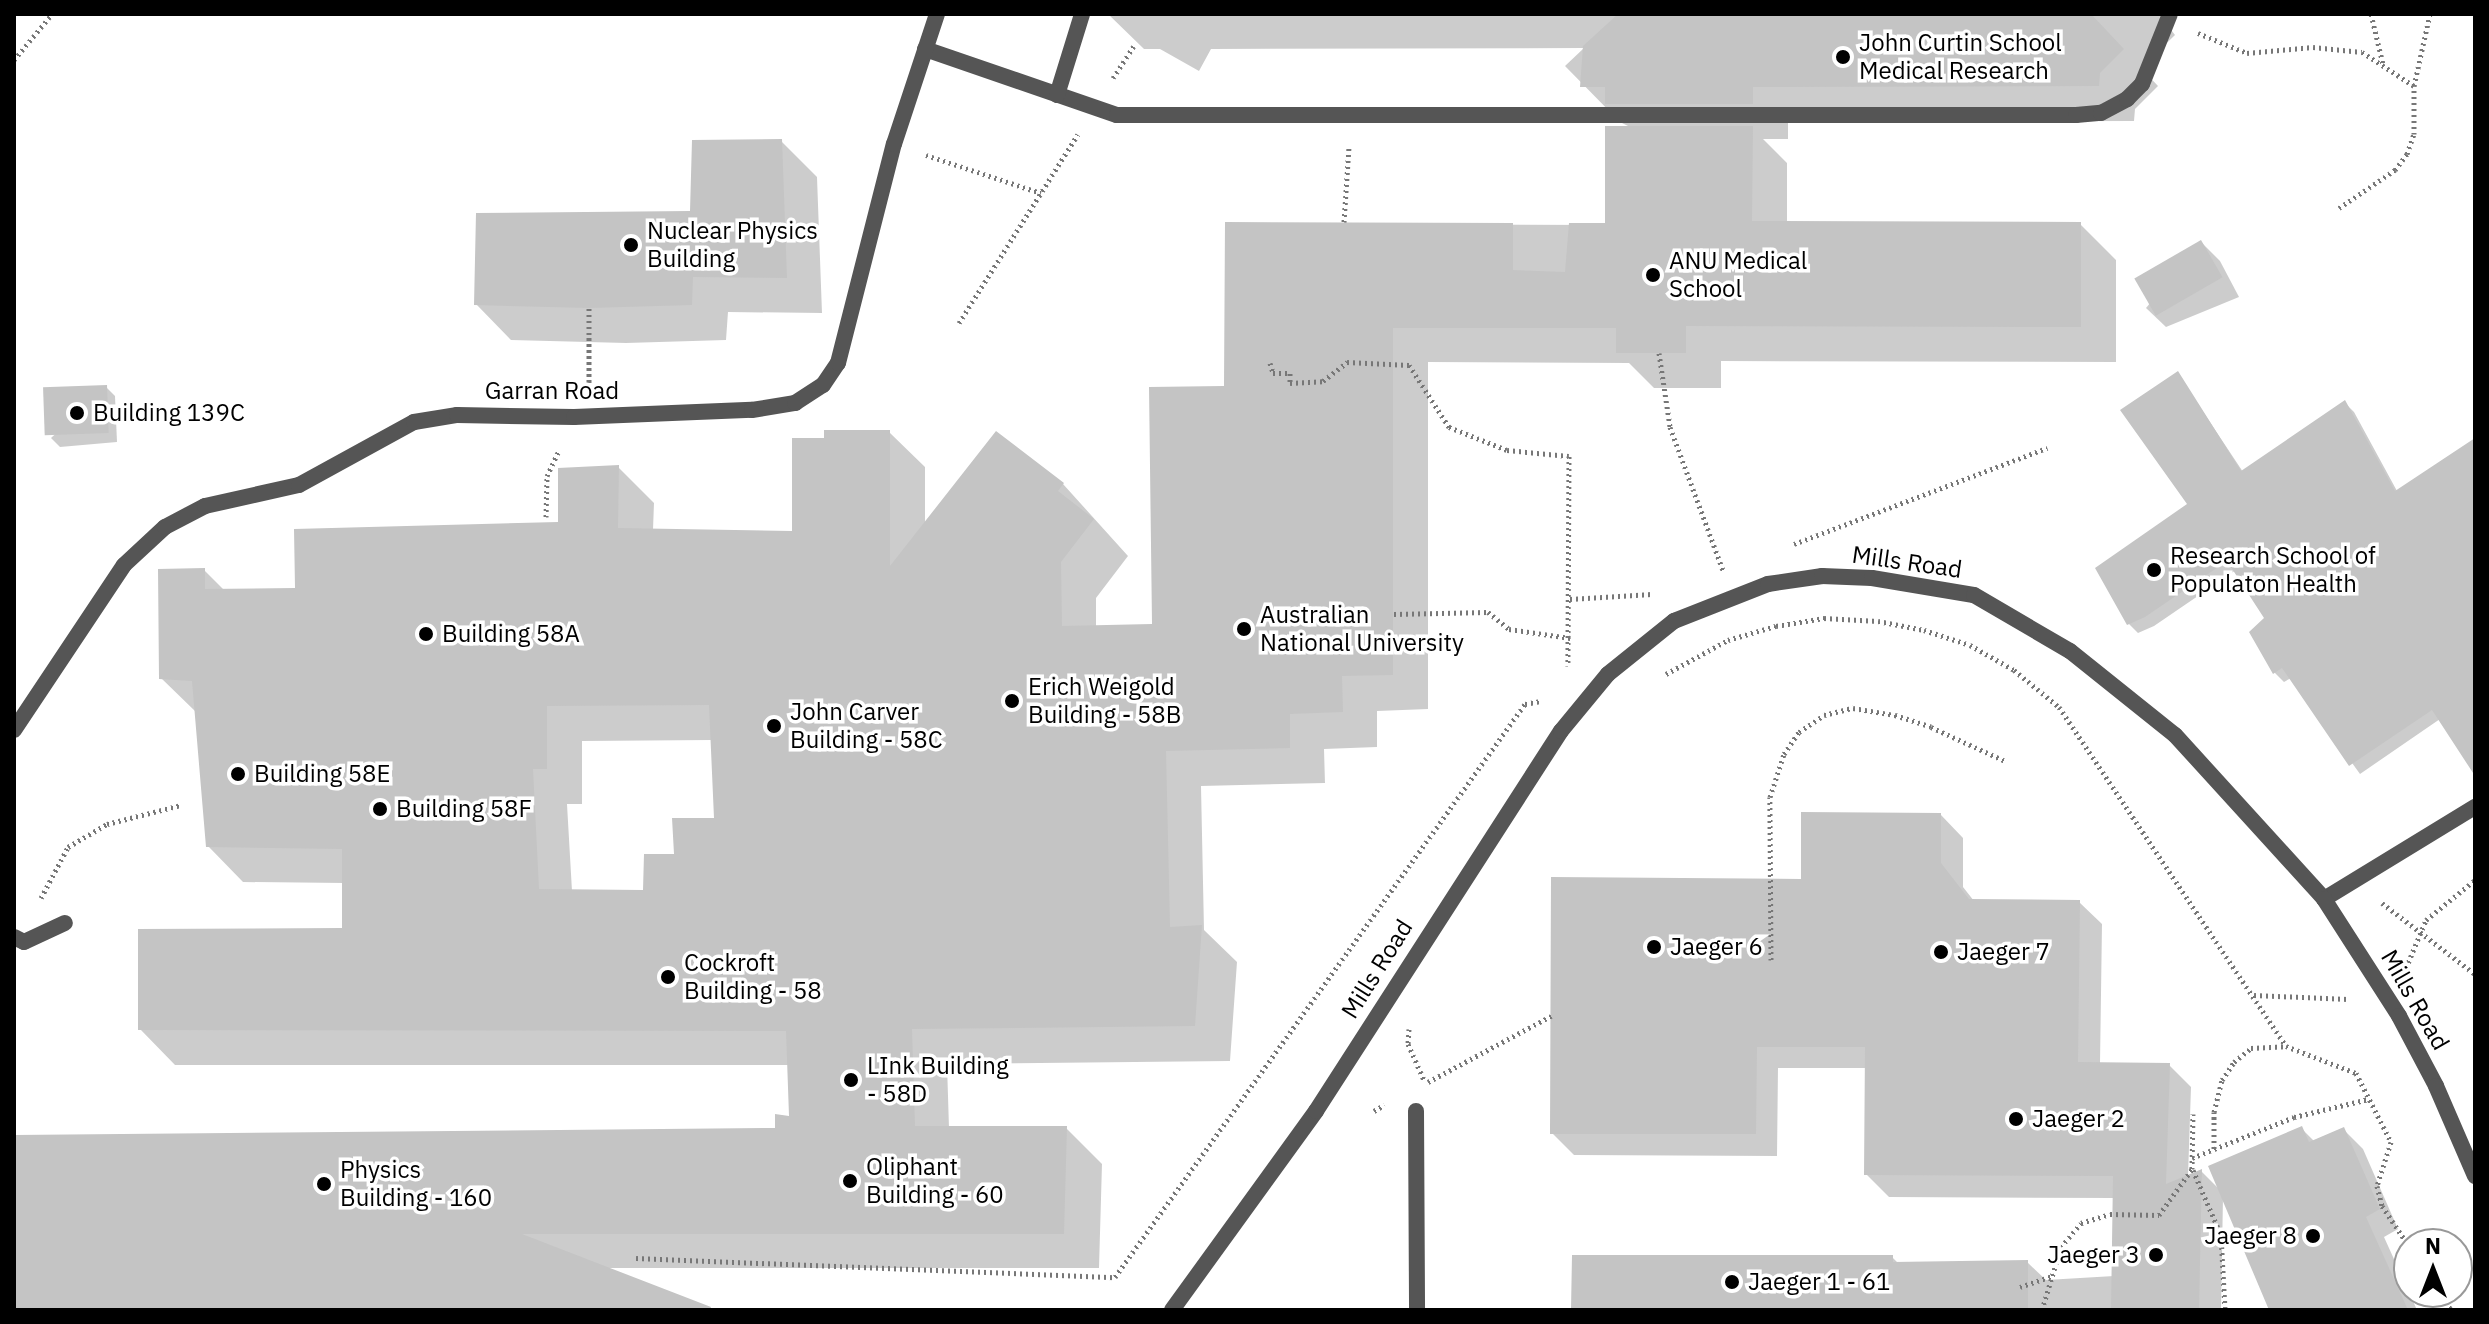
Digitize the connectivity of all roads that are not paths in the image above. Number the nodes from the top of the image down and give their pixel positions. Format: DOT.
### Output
graph roads {
  1 [pos="937,14"];
  2 [pos="1082,14"];
  3 [pos="2169,17"];
  4 [pos="925,49"];
  5 [pos="1057,95"];
  6 [pos="14,730"];
  7 [pos="2475,807"];
  8 [pos="2324,899"];
  9 [pos="65,923"];
  10 [pos="19,940"];
  11 [pos="1416,1111"];
  12 [pos="2475,1176"];
  13 [pos="1172,1310"];
  14 [pos="1417,1310"];
  1 -- 4 [label="street, Garran Road"];
  2 -- 5 [label="street"];
  3 -- 5 [label="street"];
  4 -- 5 [label="street"];
  4 -- 6 [label="street, Garran Road"];
  7 -- 8 [label="street"];
  8 -- 12 [label="street, Mills Road"];
  8 -- 13 [label="street, Mills Road"];
  9 -- 10 [label="street"];
  11 -- 14 [label="street"];
}
